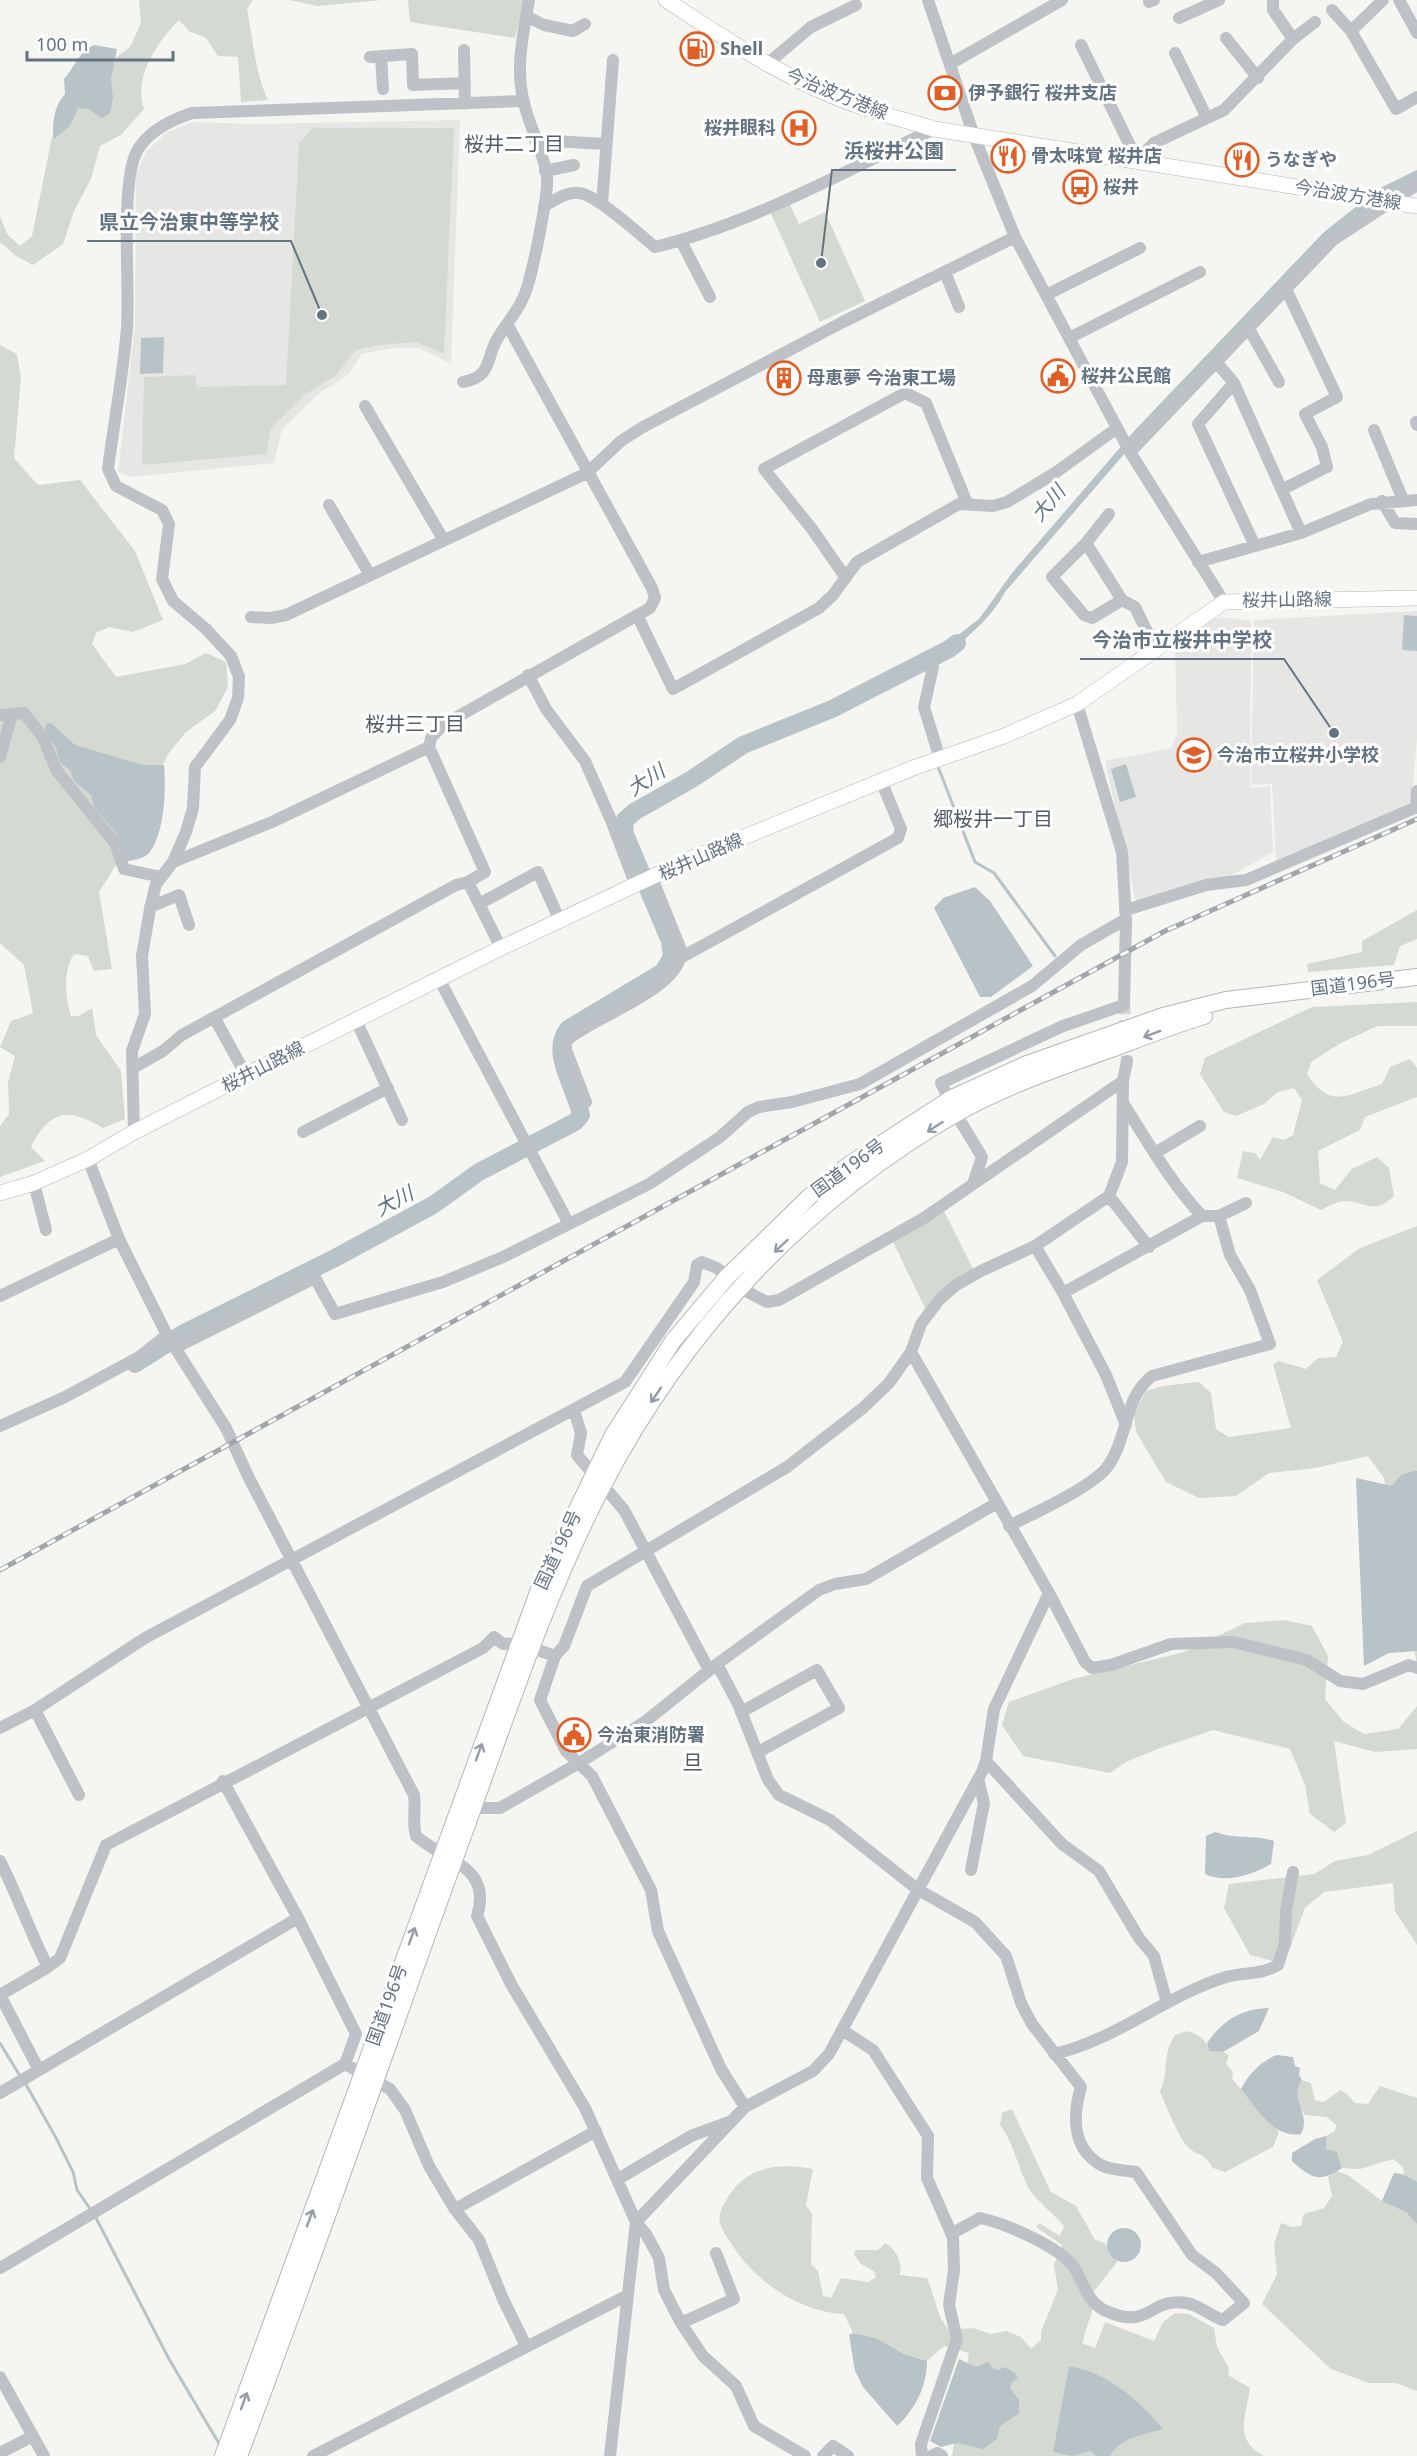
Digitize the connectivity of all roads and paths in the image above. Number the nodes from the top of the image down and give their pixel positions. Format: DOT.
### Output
graph roads {
  1 [pos="529,0"];
  2 [pos="666,0"];
  3 [pos="929,0"];
  4 [pos="1062,0"];
  5 [pos="1219,0"];
  6 [pos="1273,0"];
  7 [pos="1383,0"];
  8 [pos="1399,0"];
  9 [pos="856,5"];
  10 [pos="1332,10"];
  11 [pos="526,16"];
  12 [pos="1179,18"];
  13 [pos="1315,22"];
  14 [pos="585,24"];
  15 [pos="1351,31"];
  16 [pos="1417,33"];
  17 [pos="1226,38"];
  18 [pos="1293,39"];
  19 [pos="1081,45"];
  20 [pos="464,50"];
  21 [pos="1175,53"];
  22 [pos="613,60"];
  23 [pos="767,64"];
  24 [pos="951,64"];
  25 [pos="1258,78"];
  26 [pos="465,83"];
  27 [pos="383,89"];
  28 [pos="1417,97"];
  29 [pos="524,102"];
  30 [pos="465,104"];
  31 [pos="1207,118"];
  32 [pos="934,129"];
  33 [pos="974,136"];
  34 [pos="535,140"];
  35 [pos="606,144"];
  36 [pos="1137,160"];
  37 [pos="574,165"];
  38 [pos="545,171"];
  39 [pos="1417,185"];
  40 [pos="1390,201"];
  41 [pos="602,204"];
  42 [pos="544,206"];
  43 [pos="1417,206"];
  44 [pos="1015,237"];
  45 [pos="681,241"];
  46 [pos="1140,248"];
  47 [pos="945,272"];
  48 [pos="1200,272"];
  49 [pos="1286,289"];
  50 [pos="1046,295"];
  51 [pos="710,297"];
  52 [pos="959,307"];
  53 [pos="508,326"];
  54 [pos="1249,329"];
  55 [pos="1069,338"];
  56 [pos="1217,363"];
  57 [pos="463,382"];
  58 [pos="1279,382"];
  59 [pos="1234,383"];
  60 [pos="365,406"];
  61 [pos="1117,428"];
  62 [pos="1374,430"];
  63 [pos="1130,452"];
  64 [pos="587,473"];
  65 [pos="1283,489"];
  66 [pos="1402,500"];
  67 [pos="1417,500"];
  68 [pos="1382,501"];
  69 [pos="967,503"];
  70 [pos="329,505"];
  71 [pos="1109,514"];
  72 [pos="1417,524"];
  73 [pos="1301,533"];
  74 [pos="443,539"];
  75 [pos="1086,543"];
  76 [pos="1255,546"];
  77 [pos="1198,562"];
  78 [pos="370,575"];
  79 [pos="846,578"];
  80 [pos="1417,598"];
  81 [pos="1122,600"];
  82 [pos="1224,602"];
  83 [pos="637,615"];
  84 [pos="251,617"];
  85 [pos="1156,650"];
  86 [pos="933,667"];
  87 [pos="528,675"];
  88 [pos="1077,704"];
  89 [pos="6,715"];
  90 [pos="429,747"];
  91 [pos="0,757"];
  92 [pos="940,759"];
  93 [pos="882,783"];
  94 [pos="1417,791"];
  95 [pos="1416,807"];
  96 [pos="173,862"];
  97 [pos="161,877"];
  98 [pos="652,878"];
  99 [pos="468,882"];
  100 [pos="636,886"];
  101 [pos="479,904"];
  102 [pos="150,907"];
  103 [pos="1126,915"];
  104 [pos="560,921"];
  105 [pos="189,925"];
  106 [pos="501,948"];
  107 [pos="682,957"];
  108 [pos="1417,977"];
  109 [pos="439,979"];
  110 [pos="215,1019"];
  111 [pos="356,1020"];
  112 [pos="1127,1061"];
  113 [pos="133,1068"];
  114 [pos="246,1075"];
  115 [pos="1123,1081"];
  116 [pos="388,1088"];
  117 [pos="586,1102"];
  118 [pos="1122,1102"];
  119 [pos="952,1107"];
  120 [pos="402,1120"];
  121 [pos="1200,1126"];
  122 [pos="134,1132"];
  123 [pos="303,1132"];
  124 [pos="1155,1154"];
  125 [pos="88,1159"];
  126 [pos="34,1183"];
  127 [pos="973,1185"];
  128 [pos="0,1193"];
  129 [pos="1109,1196"];
  130 [pos="1246,1203"];
  131 [pos="1202,1216"];
  132 [pos="1219,1216"];
  133 [pos="569,1224"];
  134 [pos="46,1230"];
  135 [pos="119,1239"];
  136 [pos="1035,1246"];
  137 [pos="1149,1247"];
  138 [pos="734,1282"];
  139 [pos="1064,1293"];
  140 [pos="0,1296"];
  141 [pos="167,1335"];
  142 [pos="175,1348"];
  143 [pos="911,1352"];
  144 [pos="573,1410"];
  145 [pos="1126,1425"];
  146 [pos="0,1426"];
  147 [pos="597,1481"];
  148 [pos="997,1503"];
  149 [pos="1010,1526"];
  150 [pos="647,1551"];
  151 [pos="292,1559"];
  152 [pos="1049,1593"];
  153 [pos="525,1645"];
  154 [pos="555,1656"];
  155 [pos="713,1667"];
  156 [pos="1417,1668"];
  157 [pos="369,1707"];
  158 [pos="35,1710"];
  159 [pos="741,1712"];
  160 [pos="0,1728"];
  161 [pos="758,1752"];
  162 [pos="986,1761"];
  163 [pos="579,1763"];
  164 [pos="978,1779"];
  165 [pos="223,1781"];
  166 [pos="79,1795"];
  167 [pos="474,1808"];
  168 [pos="448,1856"];
  169 [pos="0,1861"];
  170 [pos="971,1870"];
  171 [pos="1293,1872"];
  172 [pos="917,1889"];
  173 [pos="298,1918"];
  174 [pos="48,1967"];
  175 [pos="0,1995"];
  176 [pos="1167,2003"];
  177 [pos="842,2030"];
  178 [pos="1054,2054"];
  179 [pos="345,2064"];
  180 [pos="39,2070"];
  181 [pos="368,2077"];
  182 [pos="0,2093"];
  183 [pos="745,2107"];
  184 [pos="731,2121"];
  185 [pos="596,2131"];
  186 [pos="618,2179"];
  187 [pos="455,2209"];
  188 [pos="636,2222"];
  189 [pos="951,2234"];
  190 [pos="716,2253"];
  191 [pos="0,2268"];
  192 [pos="628,2295"];
  193 [pos="681,2323"];
  194 [pos="526,2346"];
  195 [pos="0,2377"];
  196 [pos="33,2436"];
  197 [pos="0,2453"];
  198 [pos="44,2456"];
  199 [pos="223,2456"];
  200 [pos="239,2456"];
  201 [pos="313,2456"];
  202 [pos="610,2456"];
  203 [pos="805,2456"];
  204 [pos="823,2456"];
  205 [pos="848,2456"];
  206 [pos="922,2456"];
  207 [pos="931,2456"];
  208 [pos="942,2456"];
  1 -- 11 [label="street"];
  2 -- 23 [label="main road, 今治波方港線"];
  3 -- 24 [label="street"];
  4 -- 24 [label="street"];
  5 -- 12 [label="street"];
  6 -- 18 [label="street"];
  7 -- 15 [label="street"];
  8 -- 16 [label="street"];
  9 -- 23 [label="street"];
  10 -- 15 [label="street"];
  11 -- 14 [label="street"];
  11 -- 29 [label="street"];
  13 -- 18 [label="street"];
  15 -- 28 [label="street"];
  17 -- 25 [label="street"];
  18 -- 25 [label="street"];
  19 -- 36 [label="street"];
  20 -- 26 [label="street"];
  21 -- 31 [label="street"];
  22 -- 35 [label="street"];
  23 -- 32 [label="main road, 今治波方港線"];
  24 -- 33 [label="street"];
  25 -- 31 [label="street"];
  26 -- 27 [label="street"];
  26 -- 30 [label="street"];
  29 -- 30 [label="street"];
  29 -- 34 [label="street"];
  30 -- 96 [label="street"];
  31 -- 36 [label="street"];
  32 -- 33 [label="main road, 今治波方港線"];
  32 -- 45 [label="street"];
  33 -- 36 [label="main road, 今治波方港線"];
  33 -- 44 [label="street"];
  34 -- 35 [label="street"];
  34 -- 38 [label="street"];
  35 -- 41 [label="street"];
  36 -- 40 [label="main road, 今治波方港線"];
  37 -- 38 [label="street"];
  38 -- 42 [label="street"];
  39 -- 40 [label="street"];
  40 -- 43 [label="main road, 今治波方港線"];
  40 -- 49 [label="street"];
  41 -- 42 [label="street"];
  41 -- 45 [label="street"];
  42 -- 53 [label="street"];
  44 -- 47 [label="street"];
  44 -- 50 [label="street"];
  45 -- 51 [label="street"];
  46 -- 50 [label="street"];
  47 -- 52 [label="street"];
  47 -- 64 [label="street"];
  48 -- 55 [label="street"];
  49 -- 54 [label="street"];
  49 -- 65 [label="street"];
  50 -- 55 [label="street"];
  53 -- 57 [label="street"];
  53 -- 64 [label="street"];
  54 -- 56 [label="street"];
  54 -- 58 [label="street"];
  55 -- 61 [label="street"];
  56 -- 59 [label="street"];
  56 -- 63 [label="street"];
  59 -- 65 [label="street"];
  59 -- 76 [label="street"];
  60 -- 74 [label="street"];
  61 -- 63 [label="street"];
  61 -- 69 [label="street"];
  62 -- 66 [label="street"];
  63 -- 77 [label="street"];
  64 -- 74 [label="street"];
  64 -- 83 [label="street"];
  65 -- 73 [label="street"];
  66 -- 67 [label="street"];
  66 -- 68 [label="street"];
  68 -- 72 [label="street"];
  68 -- 73 [label="street"];
  69 -- 79 [label="street"];
  69 -- 79 [label="street"];
  70 -- 78 [label="street"];
  71 -- 75 [label="street"];
  73 -- 76 [label="street"];
  74 -- 78 [label="street"];
  75 -- 81 [label="street"];
  75 -- 81 [label="street"];
  76 -- 77 [label="street"];
  77 -- 82 [label="street"];
  78 -- 84 [label="street"];
  79 -- 83 [label="street"];
  80 -- 82 [label="main road, 桜井山路線"];
  81 -- 85 [label="street"];
  82 -- 85 [label="main road, 桜井山路線"];
  83 -- 87 [label="street"];
  85 -- 88 [label="main road, 桜井山路線"];
  86 -- 92 [label="street"];
  87 -- 90 [label="street"];
  87 -- 100 [label="street"];
  88 -- 92 [label="main road, 桜井山路線"];
  88 -- 103 [label="street"];
  89 -- 91 [label="street"];
  89 -- 97 [label="street"];
  90 -- 96 [label="street"];
  90 -- 99 [label="street"];
  92 -- 93 [label="main road, 桜井山路線"];
  93 -- 98 [label="main road, 桜井山路線"];
  93 -- 107 [label="street"];
  94 -- 95 [label="street"];
  95 -- 103 [label="street"];
  96 -- 97 [label="street"];
  97 -- 102 [label="street"];
  98 -- 100 [label="main road, 桜井山路線"];
  98 -- 107 [label="street"];
  99 -- 101 [label="street"];
  99 -- 110 [label="street"];
  100 -- 104 [label="main road, 桜井山路線"];
  101 -- 104 [label="street"];
  101 -- 106 [label="street"];
  102 -- 105 [label="street"];
  102 -- 113 [label="street"];
  103 -- 119 [label="street"];
  103 -- 133 [label="street"];
  104 -- 106 [label="main road, 桜井山路線"];
  106 -- 109 [label="main road, 桜井山路線"];
  107 -- 117 [label="street"];
  108 -- 119 [label="highway, 国道196号"];
  109 -- 111 [label="main road, 桜井山路線"];
  109 -- 133 [label="street"];
  110 -- 113 [label="street"];
  110 -- 114 [label="street"];
  111 -- 114 [label="main road, 桜井山路線"];
  111 -- 116 [label="street"];
  112 -- 115 [label="street"];
  113 -- 122 [label="street"];
  114 -- 122 [label="main road, 桜井山路線"];
  115 -- 118 [label="street"];
  115 -- 127 [label="street"];
  116 -- 120 [label="street"];
  116 -- 123 [label="street"];
  118 -- 124 [label="street"];
  118 -- 129 [label="street"];
  119 -- 127 [label="street"];
  119 -- 138 [label="highway, 国道196号"];
  121 -- 124 [label="street"];
  122 -- 125 [label="main road, 桜井山路線"];
  124 -- 131 [label="street"];
  125 -- 126 [label="main road, 桜井山路線"];
  125 -- 135 [label="street"];
  126 -- 128 [label="main road, 桜井山路線"];
  126 -- 134 [label="street"];
  127 -- 138 [label="street"];
  129 -- 136 [label="street"];
  129 -- 137 [label="street"];
  130 -- 132 [label="street"];
  131 -- 132 [label="street"];
  131 -- 137 [label="street"];
  132 -- 145 [label="street"];
  133 -- 142 [label="street"];
  135 -- 140 [label="street"];
  135 -- 141 [label="street"];
  136 -- 139 [label="street"];
  136 -- 143 [label="street"];
  137 -- 139 [label="street"];
  138 -- 144 [label="street"];
  138 -- 147 [label="highway, 国道196号"];
  139 -- 145 [label="street"];
  141 -- 142 [label="street"];
  141 -- 146 [label="street"];
  142 -- 151 [label="street"];
  143 -- 148 [label="street"];
  143 -- 150 [label="street"];
  144 -- 147 [label="street"];
  144 -- 151 [label="street"];
  145 -- 149 [label="street"];
  147 -- 150 [label="street"];
  147 -- 153 [label="highway, 国道196号"];
  148 -- 149 [label="street"];
  148 -- 155 [label="street"];
  149 -- 152 [label="street"];
  150 -- 154 [label="street"];
  150 -- 155 [label="street"];
  151 -- 157 [label="street"];
  151 -- 158 [label="street"];
  152 -- 156 [label="street"];
  152 -- 162 [label="street"];
  153 -- 154 [label="street"];
  153 -- 157 [label="street"];
  153 -- 167 [label="highway, 国道196号"];
  168 -- 153 [label="highway, 国道196号, one-way"];
  154 -- 163 [label="street"];
  155 -- 159 [label="street"];
  155 -- 163 [label="street"];
  157 -- 165 [label="street"];
  157 -- 168 [label="street"];
  158 -- 160 [label="street"];
  158 -- 166 [label="street"];
  159 -- 161 [label="street"];
  159 -- 161 [label="street"];
  161 -- 172 [label="street"];
  162 -- 164 [label="street"];
  162 -- 176 [label="street"];
  163 -- 167 [label="street"];
  163 -- 183 [label="street"];
  164 -- 170 [label="street"];
  164 -- 172 [label="street"];
  165 -- 173 [label="street"];
  165 -- 174 [label="street"];
  167 -- 168 [label="highway, 国道196号"];
  168 -- 181 [label="highway, 国道196号"];
  168 -- 185 [label="street"];
  169 -- 174 [label="street"];
  171 -- 176 [label="street"];
  172 -- 177 [label="street"];
  172 -- 178 [label="street"];
  173 -- 179 [label="street"];
  173 -- 180 [label="street"];
  174 -- 175 [label="street"];
  175 -- 180 [label="street"];
  176 -- 178 [label="street"];
  177 -- 183 [label="street"];
  177 -- 189 [label="street"];
  178 -- 189 [label="street"];
  179 -- 181 [label="street"];
  179 -- 191 [label="street"];
  180 -- 182 [label="street"];
  181 -- 187 [label="street"];
  199 -- 181 [label="highway, 国道196号, one-way"];
  181 -- 200 [label="highway, 国道196号"];
  183 -- 184 [label="street"];
  184 -- 186 [label="street"];
  184 -- 188 [label="street"];
  185 -- 186 [label="street"];
  185 -- 187 [label="street"];
  186 -- 188 [label="street"];
  187 -- 194 [label="street"];
  188 -- 192 [label="street"];
  188 -- 193 [label="street"];
  189 -- 206 [label="street"];
  190 -- 193 [label="street"];
  192 -- 194 [label="street"];
  192 -- 202 [label="street"];
  193 -- 203 [label="street"];
  194 -- 201 [label="street"];
  195 -- 196 [label="street"];
  196 -- 197 [label="street"];
  196 -- 198 [label="street"];
  204 -- 205 [label="street"];
  207 -- 208 [label="street"];
}
